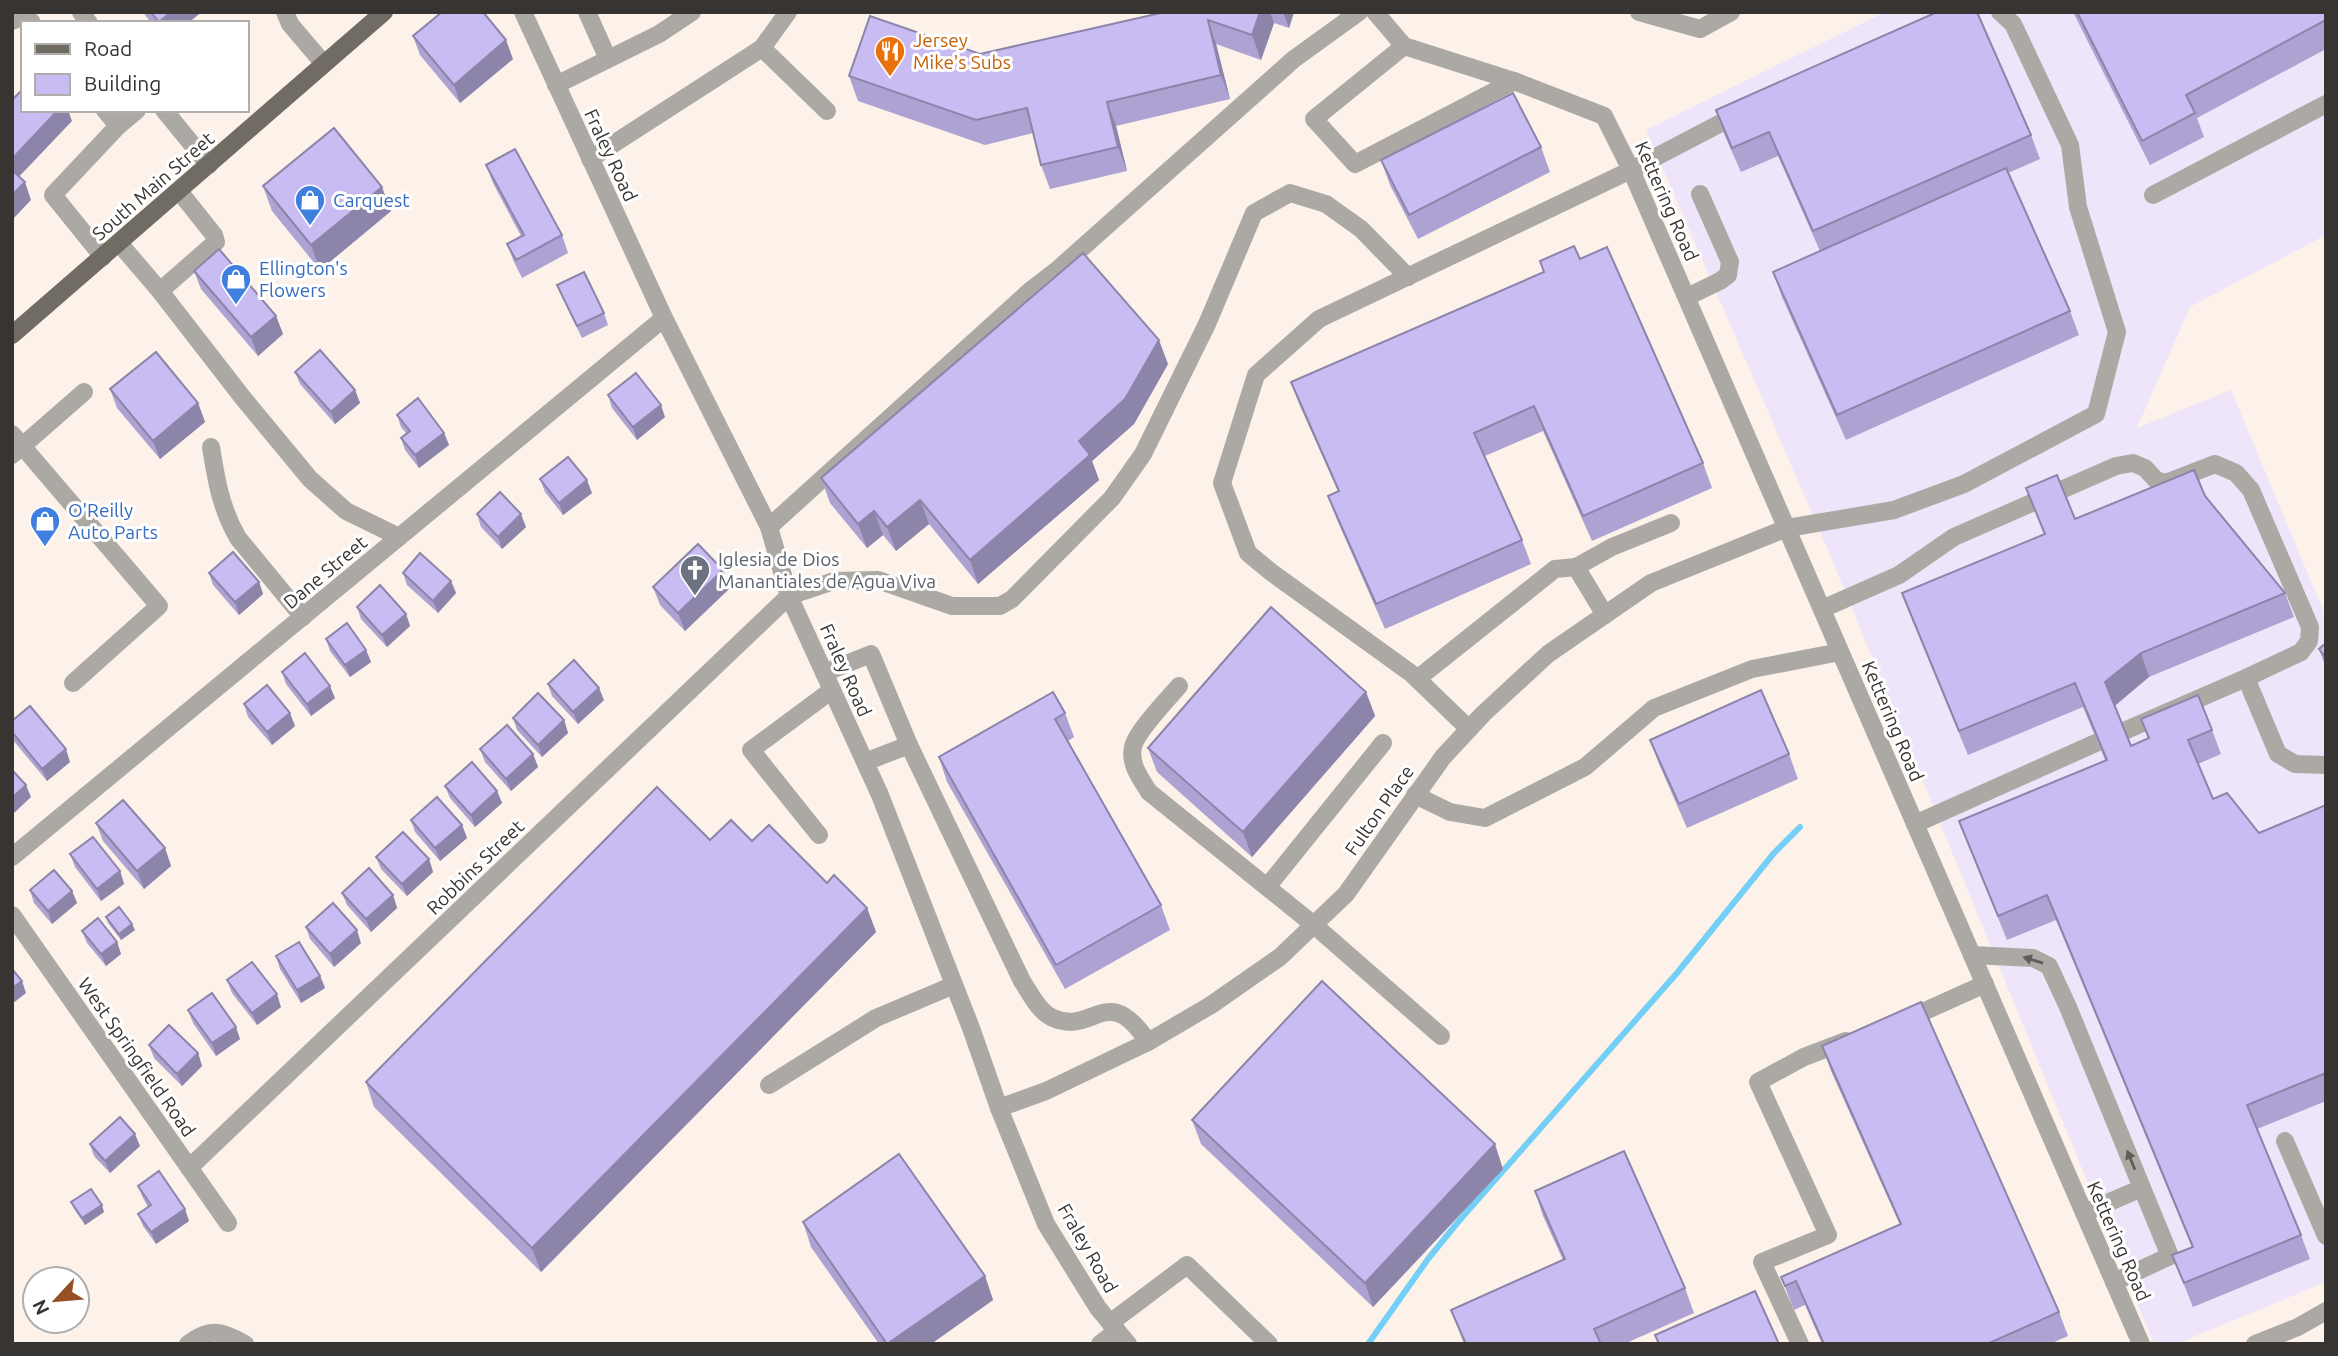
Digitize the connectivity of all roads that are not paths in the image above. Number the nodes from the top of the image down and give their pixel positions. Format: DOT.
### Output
graph roads {
  1 [pos="285,12"];
  2 [pos="384,12"];
  3 [pos="523,12"];
  4 [pos="587,12"];
  5 [pos="692,12"];
  6 [pos="789,12"];
  7 [pos="1359,12"];
  8 [pos="1374,12"];
  9 [pos="1639,12"];
  10 [pos="1731,12"];
  11 [pos="2000,12"];
  12 [pos="1404,46"];
  13 [pos="762,48"];
  14 [pos="608,59"];
  15 [pos="324,64"];
  16 [pos="1514,80"];
  17 [pos="556,85"];
  18 [pos="1760,103"];
  19 [pos="2326,104"];
  20 [pos="827,111"];
  21 [pos="107,112"];
  22 [pos="135,112"];
  23 [pos="165,112"];
  24 [pos="118,127"];
  25 [pos="590,159"];
  26 [pos="209,165"];
  27 [pos="1631,170"];
  28 [pos="179,191"];
  29 [pos="1700,194"];
  30 [pos="2152,195"];
  31 [pos="119,243"];
  32 [pos="103,257"];
  33 [pos="1408,277"];
  34 [pos="160,291"];
  35 [pos="1686,297"];
  36 [pos="664,318"];
  37 [pos="12,335"];
  38 [pos="84,392"];
  39 [pos="16,445"];
  40 [pos="211,447"];
  41 [pos="1671,523"];
  42 [pos="769,527"];
  43 [pos="1787,527"];
  44 [pos="399,537"];
  45 [pos="1576,567"];
  46 [pos="789,596"];
  47 [pos="1822,609"];
  48 [pos="1605,615"];
  49 [pos="303,617"];
  50 [pos="1840,652"];
  51 [pos="824,673"];
  52 [pos="2246,678"];
  53 [pos="1418,679"];
  54 [pos="73,683"];
  55 [pos="1179,686"];
  56 [pos="832,690"];
  57 [pos="1469,729"];
  58 [pos="2124,731"];
  59 [pos="2098,742"];
  60 [pos="1383,743"];
  61 [pos="909,745"];
  62 [pos="865,762"];
  63 [pos="2326,765"];
  64 [pos="1415,796"];
  65 [pos="1915,824"];
  66 [pos="819,835"];
  67 [pos="12,857"];
  68 [pos="1267,887"];
  69 [pos="12,915"];
  70 [pos="1314,925"];
  71 [pos="1972,955"];
  72 [pos="1985,984"];
  73 [pos="954,985"];
  74 [pos="1889,1026"];
  75 [pos="1865,1035"];
  76 [pos="1441,1036"];
  77 [pos="1148,1042"];
  78 [pos="769,1085"];
  79 [pos="999,1108"];
  80 [pos="2285,1141"];
  81 [pos="189,1168"];
  82 [pos="2142,1188"];
  83 [pos="2084,1213"];
  84 [pos="228,1223"];
  85 [pos="2326,1236"];
  86 [pos="2114,1282"];
  87 [pos="2326,1311"];
  88 [pos="1118,1332"];
  89 [pos="188,1344"];
  90 [pos="245,1344"];
  91 [pos="1100,1344"];
  92 [pos="1269,1344"];
  93 [pos="1800,1344"];
  94 [pos="2141,1344"];
  95 [pos="2255,1344"];
  1 -- 15 [label="street"];
  2 -- 15 [label="main road, South Main Street"];
  3 -- 17 [label="street, Fraley Road"];
  4 -- 14 [label="street"];
  5 -- 14 [label="street"];
  6 -- 13 [label="street"];
  7 -- 42 [label="street"];
  8 -- 12 [label="street"];
  9 -- 10 [label="street"];
  11 -- 43 [label="street, Fulton Place"];
  12 -- 16 [label="street"];
  12 -- 16 [label="street"];
  13 -- 20 [label="street"];
  13 -- 25 [label="street"];
  14 -- 17 [label="street"];
  15 -- 26 [label="main road, South Main Street"];
  16 -- 27 [label="street, Kettering Road"];
  17 -- 25 [label="street, Fraley Road"];
  18 -- 27 [label="street"];
  19 -- 30 [label="street"];
  21 -- 24 [label="street"];
  22 -- 24 [label="street"];
  23 -- 26 [label="street"];
  24 -- 32 [label="street"];
  25 -- 36 [label="street, Fraley Road"];
  26 -- 28 [label="main road, South Main Street"];
  27 -- 33 [label="street"];
  27 -- 35 [label="street, Kettering Road"];
  28 -- 31 [label="main road, South Main Street"];
  28 -- 34 [label="street"];
  29 -- 35 [label="street"];
  31 -- 32 [label="main road, South Main Street"];
  31 -- 34 [label="street"];
  32 -- 37 [label="main road, South Main Street"];
  33 -- 46 [label="street"];
  33 -- 53 [label="street"];
  34 -- 44 [label="street"];
  35 -- 43 [label="street, Kettering Road"];
  36 -- 42 [label="street, Fraley Road"];
  36 -- 44 [label="street, Dane Street"];
  38 -- 39 [label="street"];
  39 -- 54 [label="street"];
  40 -- 49 [label="street"];
  41 -- 45 [label="street"];
  42 -- 46 [label="street, Fraley Road"];
  43 -- 47 [label="street, Kettering Road"];
  43 -- 48 [label="street, Fulton Place"];
  44 -- 49 [label="street, Dane Street"];
  45 -- 48 [label="street"];
  45 -- 53 [label="street"];
  46 -- 51 [label="street, Fraley Road"];
  46 -- 81 [label="street, Robbins Street"];
  47 -- 50 [label="street, Kettering Road"];
  47 -- 52 [label="street"];
  48 -- 57 [label="street, Fulton Place"];
  49 -- 67 [label="street, Dane Street"];
  50 -- 64 [label="street"];
  50 -- 65 [label="street, Kettering Road"];
  51 -- 56 [label="street, Fraley Road"];
  51 -- 61 [label="street"];
  52 -- 58 [label="street"];
  52 -- 63 [label="street"];
  53 -- 57 [label="street"];
  55 -- 68 [label="street"];
  56 -- 62 [label="street, Fraley Road"];
  56 -- 66 [label="street"];
  57 -- 64 [label="street, Fulton Place"];
  59 -- 65 [label="street"];
  60 -- 68 [label="street"];
  61 -- 62 [label="street"];
  61 -- 77 [label="street"];
  62 -- 73 [label="street, Fraley Road"];
  64 -- 70 [label="street, Fulton Place"];
  65 -- 71 [label="street, Kettering Road"];
  68 -- 70 [label="street"];
  69 -- 81 [label="street, West Springfield Road"];
  70 -- 76 [label="street"];
  70 -- 77 [label="street, Fulton Place"];
  71 -- 72 [label="street, Kettering Road"];
  82 -- 71 [label="street, one-way"];
  72 -- 74 [label="street"];
  72 -- 83 [label="street, Kettering Road"];
  73 -- 78 [label="street"];
  73 -- 79 [label="street, Fraley Road"];
  75 -- 93 [label="street"];
  77 -- 79 [label="street, Fulton Place"];
  79 -- 88 [label="street, Fraley Road"];
  80 -- 85 [label="street"];
  81 -- 84 [label="street, West Springfield Road"];
  82 -- 83 [label="street"];
  82 -- 86 [label="street"];
  83 -- 86 [label="street, Kettering Road"];
  86 -- 94 [label="street, Kettering Road"];
  87 -- 95 [label="street"];
  88 -- 91 [label="street"];
  88 -- 92 [label="street"];
  89 -- 90 [label="street"];
}
